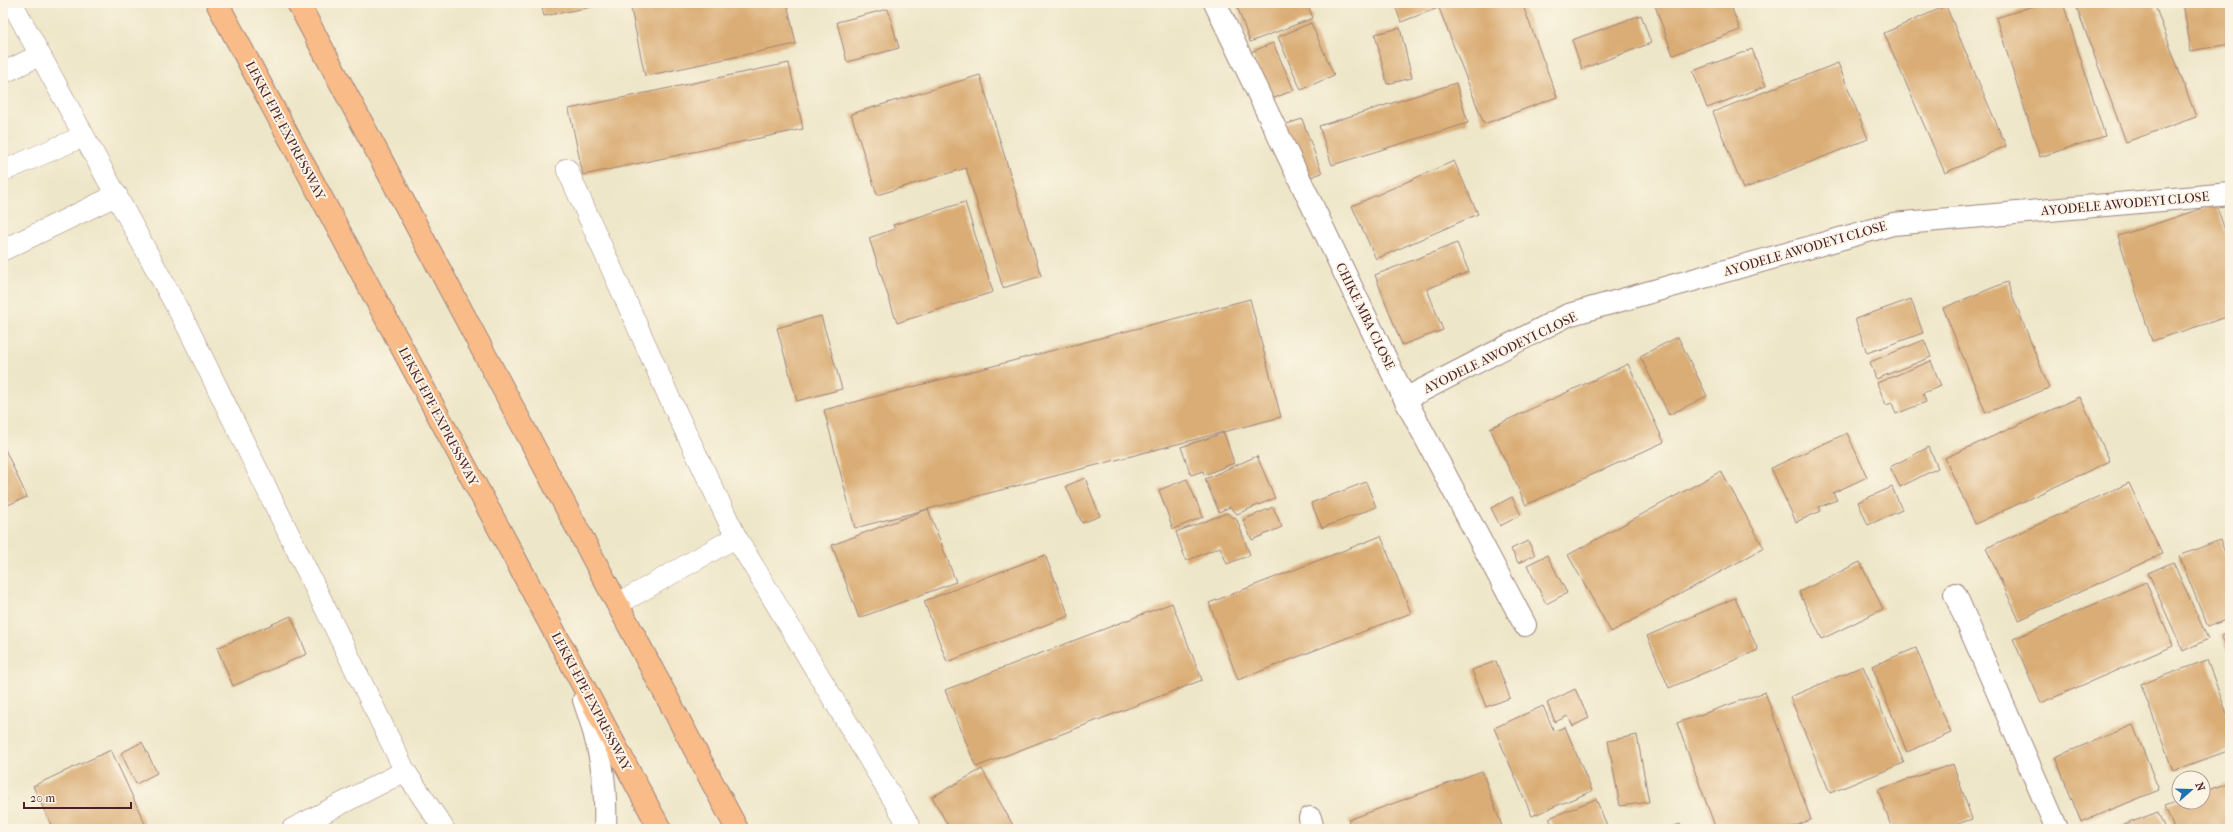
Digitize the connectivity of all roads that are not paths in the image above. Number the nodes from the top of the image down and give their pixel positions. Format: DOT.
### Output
graph roads {
  1 [pos="12,3"];
  2 [pos="217,3"];
  3 [pos="298,3"];
  4 [pos="1215,3"];
  5 [pos="40,55"];
  6 [pos="3,73"];
  7 [pos="84,136"];
  8 [pos="566,169"];
  9 [pos="3,171"];
  10 [pos="2230,194"];
  11 [pos="117,196"];
  12 [pos="3,250"];
  13 [pos="1405,399"];
  14 [pos="736,537"];
  15 [pos="1955,594"];
  16 [pos="618,604"];
  17 [pos="1524,625"];
  18 [pos="570,662"];
  19 [pos="405,771"];
  20 [pos="292,829"];
  21 [pos="444,829"];
  22 [pos="605,829"];
  23 [pos="660,829"];
  24 [pos="737,829"];
  25 [pos="911,829"];
  26 [pos="2057,829"];
  1 -- 5 [label="lane"];
  2 -- 18 [label="highway, LEKKI-EPE EXPRESSWAY"];
  3 -- 16 [label="highway"];
  4 -- 13 [label="street, CHIKE MBA CLOSE"];
  5 -- 6 [label="lane"];
  5 -- 7 [label="lane"];
  7 -- 9 [label="lane"];
  7 -- 11 [label="lane"];
  8 -- 14 [label="lane"];
  10 -- 13 [label="street, AYODELE AWODEYI CLOSE"];
  11 -- 12 [label="lane"];
  11 -- 19 [label="lane"];
  13 -- 17 [label="street, CHIKE MBA CLOSE"];
  14 -- 16 [label="lane"];
  14 -- 25 [label="lane"];
  15 -- 26 [label="street"];
  16 -- 24 [label="highway"];
  18 -- 22 [label="street"];
  18 -- 23 [label="highway, LEKKI-EPE EXPRESSWAY"];
  19 -- 20 [label="lane"];
  19 -- 21 [label="lane"];
}
